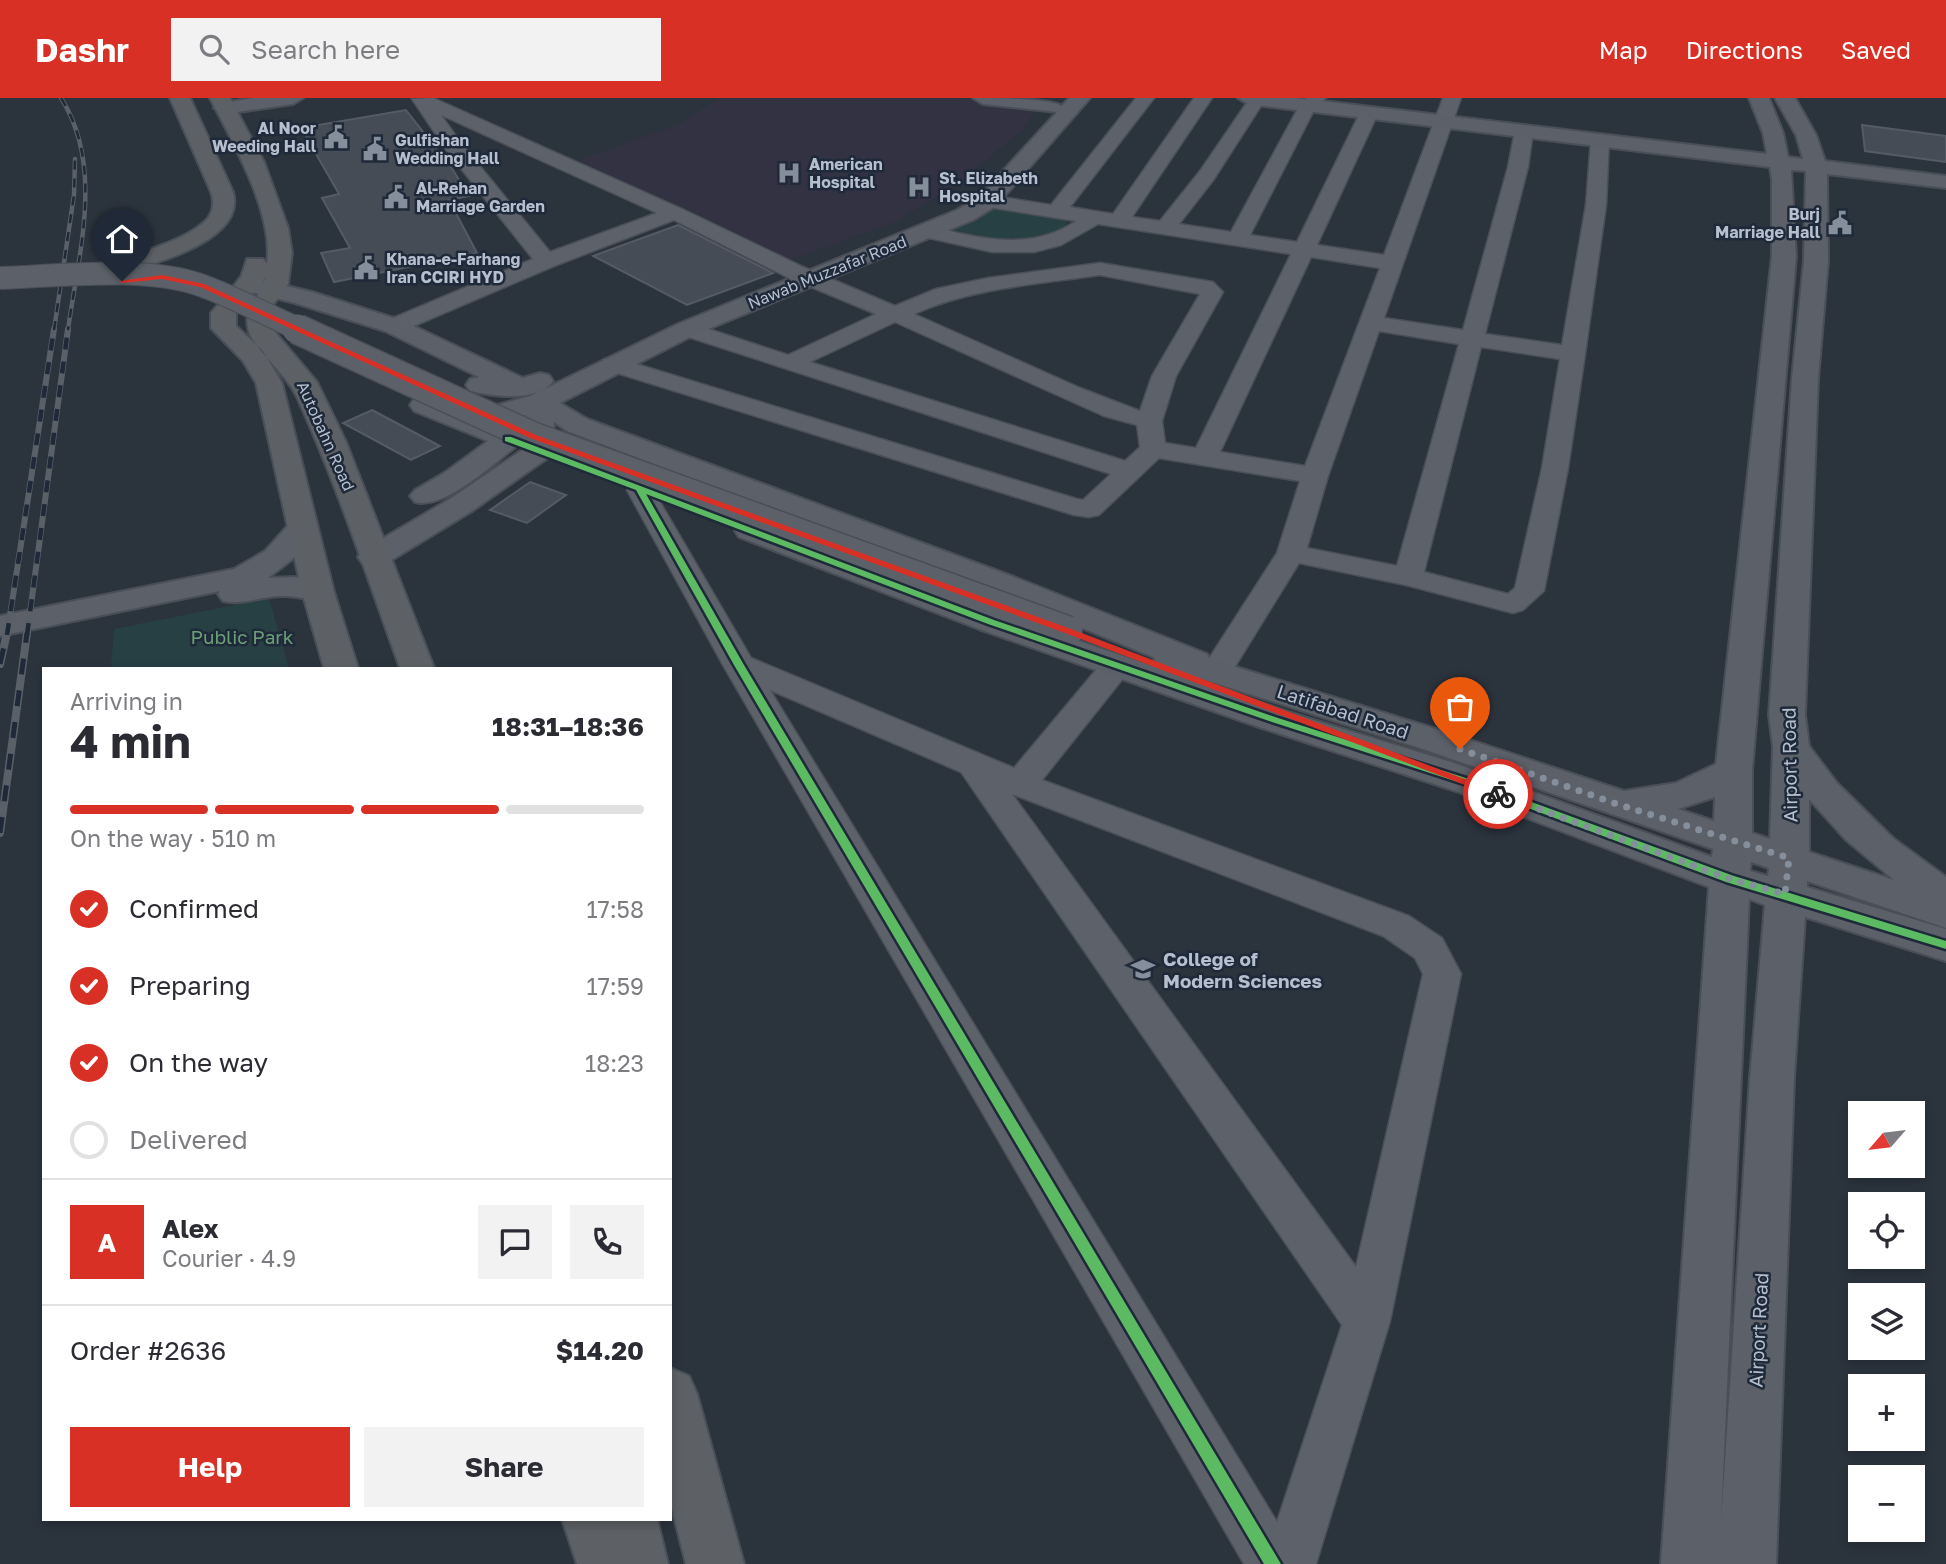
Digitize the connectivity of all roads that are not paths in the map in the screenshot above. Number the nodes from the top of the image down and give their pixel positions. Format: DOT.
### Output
graph roads {
  1 [pos="293,98"];
  2 [pos="421,98"];
  3 [pos="1080,98"];
  4 [pos="1145,98"];
  5 [pos="1203,98"];
  6 [pos="1759,98"];
  7 [pos="1785,98"];
  8 [pos="187,99"];
  9 [pos="995,99"];
  10 [pos="1253,99"];
  11 [pos="1312,100"];
  12 [pos="1057,102"];
  13 [pos="222,103"];
  14 [pos="1447,111"];
  15 [pos="1369,113"];
  16 [pos="1524,131"];
  17 [pos="1600,140"];
  18 [pos="1796,160"];
  19 [pos="1946,174"];
  20 [pos="1946,182"];
  21 [pos="988,201"];
  22 [pos="1056,212"];
  23 [pos="675,213"];
  24 [pos="1093,218"];
  25 [pos="1118,222"];
  26 [pos="1164,229"];
  27 [pos="928,232"];
  28 [pos="1237,240"];
  29 [pos="1024,247"];
  30 [pos="1306,250"];
  31 [pos="546,261"];
  32 [pos="1392,264"];
  33 [pos="804,276"];
  34 [pos="1043,276"];
  35 [pos="0,278"];
  36 [pos="91,280"];
  37 [pos="260,286"];
  38 [pos="0,291"];
  39 [pos="897,313"];
  40 [pos="1370,324"];
  41 [pos="394,327"];
  42 [pos="687,329"];
  43 [pos="1473,340"];
  44 [pos="1573,354"];
  45 [pos="790,363"];
  46 [pos="612,364"];
  47 [pos="531,395"];
  48 [pos="1149,421"];
  49 [pos="506,426"];
  50 [pos="1153,449"];
  51 [pos="539,451"];
  52 [pos="1205,457"];
  53 [pos="1129,471"];
  54 [pos="1315,476"];
  55 [pos="640,490"];
  56 [pos="302,528"];
  57 [pos="370,545"];
  58 [pos="1291,553"];
  59 [pos="1408,577"];
  60 [pos="318,592"];
  61 [pos="0,625"];
  62 [pos="1068,631"];
  63 [pos="0,644"];
  64 [pos="739,665"];
  65 [pos="1117,665"];
  66 [pos="341,667"];
  67 [pos="417,667"];
  68 [pos="1217,671"];
  69 [pos="1791,747"];
  70 [pos="974,766"];
  71 [pos="1734,770"];
  72 [pos="1465,781"];
  73 [pos="1020,785"];
  74 [pos="1614,803"];
  75 [pos="1733,841"];
  76 [pos="1787,876"];
  77 [pos="1730,879"];
  78 [pos="1946,897"];
  79 [pos="1946,913"];
  80 [pos="1946,945"];
  81 [pos="1367,1321"];
  82 [pos="673,1410"];
  83 [pos="591,1521"];
  84 [pos="629,1521"];
  85 [pos="606,1564"];
  86 [pos="639,1564"];
  87 [pos="715,1564"];
  88 [pos="1273,1564"];
  89 [pos="1290,1564"];
  90 [pos="1689,1564"];
  91 [pos="1748,1564"];
  1 -- 13 [label="street"];
  2 -- 23 [label="street"];
  2 -- 31 [label="street"];
  3 -- 21 [label="street, Nawab Muzzafar Road"];
  4 -- 22 [label="street"];
  5 -- 25 [label="street"];
  6 -- 18 [label="street, Airport Road"];
  7 -- 18 [label="street, Airport Road"];
  8 -- 36 [label="highway, bridge"];
  8 -- 37 [label="highway, Autobahn Road"];
  9 -- 12 [label="street"];
  10 -- 11 [label="street"];
  10 -- 26 [label="street"];
  11 -- 14 [label="street"];
  11 -- 15 [label="street"];
  11 -- 28 [label="street"];
  12 -- 33 [label="street, Nawab Muzzafar Road"];
  13 -- 37 [label="highway, Autobahn Road"];
  14 -- 15 [label="street"];
  14 -- 16 [label="street"];
  14 -- 18 [label="street"];
  14 -- 32 [label="street"];
  15 -- 30 [label="street"];
  16 -- 17 [label="street"];
  16 -- 43 [label="street"];
  17 -- 18 [label="street"];
  17 -- 44 [label="street"];
  18 -- 19 [label="street"];
  18 -- 20 [label="street"];
  18 -- 69 [label="street, Airport Road"];
  18 -- 71 [label="street, Airport Road"];
  21 -- 22 [label="street"];
  21 -- 27 [label="street, Nawab Muzzafar Road"];
  22 -- 24 [label="street"];
  23 -- 31 [label="street"];
  23 -- 33 [label="street"];
  24 -- 25 [label="street"];
  24 -- 29 [label="street"];
  25 -- 26 [label="street"];
  26 -- 28 [label="street"];
  27 -- 29 [label="street"];
  27 -- 33 [label="street, Nawab Muzzafar Road"];
  28 -- 30 [label="street"];
  29 -- 34 [label="street"];
  30 -- 32 [label="street"];
  30 -- 52 [label="street"];
  31 -- 41 [label="street"];
  32 -- 40 [label="street"];
  33 -- 39 [label="street"];
  33 -- 42 [label="street, Nawab Muzzafar Road"];
  33 -- 47 [label="street, Nawab Muzzafar Road"];
  34 -- 39 [label="street"];
  34 -- 48 [label="street"];
  35 -- 36 [label="street, bridge"];
  36 -- 38 [label="street"];
  36 -- 47 [label="street, bridge"];
  36 -- 49 [label="street"];
  36 -- 62 [label="street, bridge"];
  37 -- 41 [label="street"];
  37 -- 56 [label="highway, Autobahn Road"];
  37 -- 57 [label="highway, Autobahn Road"];
  39 -- 45 [label="street"];
  39 -- 48 [label="street"];
  40 -- 43 [label="street"];
  40 -- 54 [label="street"];
  41 -- 47 [label="street"];
  42 -- 45 [label="street"];
  42 -- 46 [label="street, Nawab Muzzafar Road"];
  43 -- 44 [label="street"];
  43 -- 59 [label="street"];
  44 -- 59 [label="street"];
  45 -- 53 [label="street"];
  46 -- 47 [label="street, Nawab Muzzafar Road"];
  46 -- 53 [label="street"];
  47 -- 49 [label="street"];
  47 -- 51 [label="street"];
  47 -- 68 [label="street"];
  48 -- 50 [label="street"];
  49 -- 51 [label="street"];
  49 -- 57 [label="street"];
  50 -- 52 [label="street"];
  50 -- 53 [label="street"];
  51 -- 55 [label="street"];
  51 -- 57 [label="street"];
  52 -- 54 [label="street"];
  54 -- 58 [label="street"];
  55 -- 64 [label="street"];
  55 -- 65 [label="street"];
  56 -- 60 [label="highway, Autobahn Road"];
  56 -- 61 [label="street"];
  57 -- 67 [label="highway, Autobahn Road"];
  58 -- 59 [label="street"];
  58 -- 68 [label="street"];
  60 -- 63 [label="street"];
  60 -- 66 [label="highway, Autobahn Road"];
  62 -- 68 [label="street"];
  62 -- 72 [label="street"];
  64 -- 70 [label="street"];
  64 -- 88 [label="street"];
  65 -- 72 [label="street"];
  65 -- 73 [label="street"];
  68 -- 74 [label="street, Latifabad Road"];
  69 -- 76 [label="street, Airport Road"];
  69 -- 78 [label="street"];
  70 -- 73 [label="street"];
  70 -- 81 [label="street"];
  71 -- 74 [label="street"];
  71 -- 75 [label="street, Airport Road"];
  72 -- 77 [label="street, Latifabad Road"];
  73 -- 81 [label="street"];
  74 -- 75 [label="street, Latifabad Road"];
  75 -- 76 [label="street, Latifabad Road"];
  75 -- 77 [label="street, Airport Road"];
  76 -- 77 [label="street, Latifabad Road"];
  76 -- 79 [label="street, Latifabad Road"];
  76 -- 80 [label="street, Latifabad Road"];
  76 -- 91 [label="street, Airport Road"];
  77 -- 90 [label="street, Airport Road"];
  81 -- 89 [label="street"];
  82 -- 87 [label="highway"];
  83 -- 85 [label="highway"];
  84 -- 86 [label="highway"];
}
